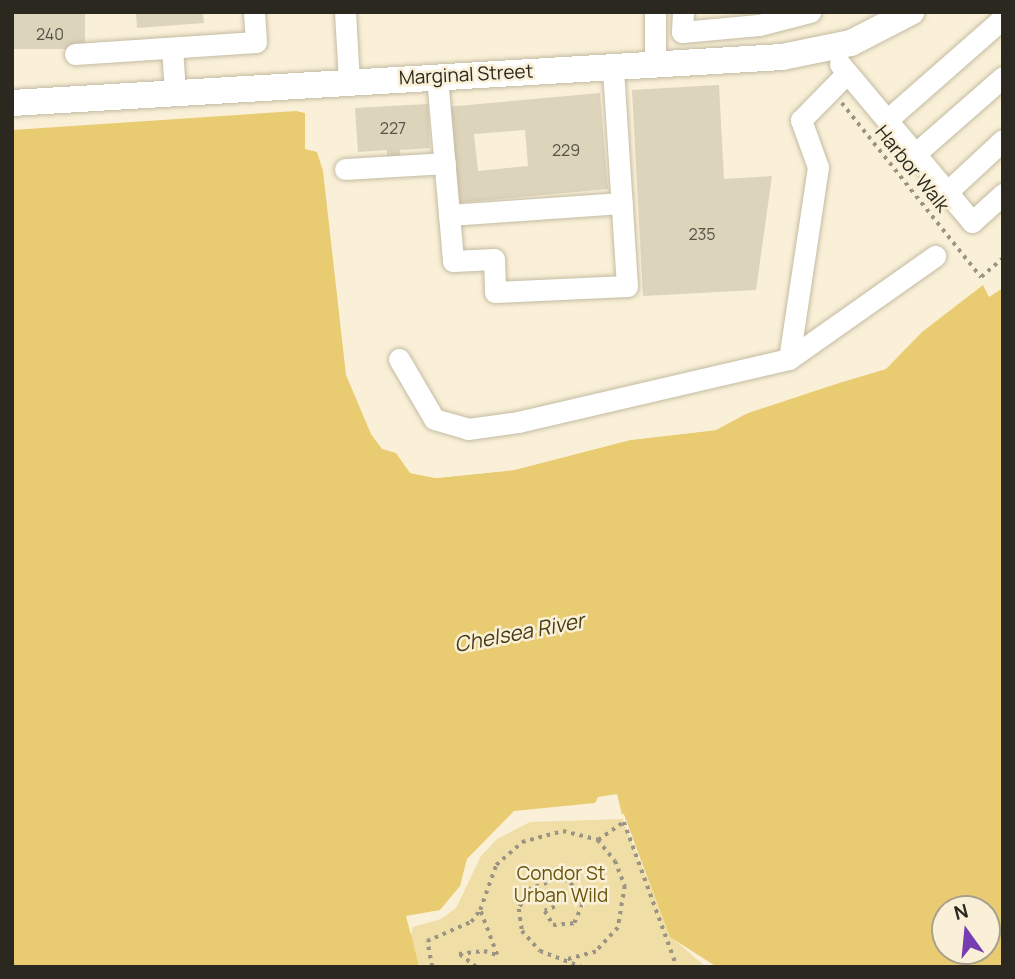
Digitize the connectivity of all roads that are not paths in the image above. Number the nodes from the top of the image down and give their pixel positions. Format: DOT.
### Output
graph roads {
  1 [pos="254,12"];
  2 [pos="345,12"];
  3 [pos="655,12"];
  4 [pos="683,12"];
  5 [pos="810,12"];
  6 [pos="911,12"];
  7 [pos="1003,18"];
  8 [pos="172,48"];
  9 [pos="834,49"];
  10 [pos="75,54"];
  11 [pos="655,65"];
  12 [pos="613,67"];
  13 [pos="847,73"];
  14 [pos="437,77"];
  15 [pos="1003,77"];
  16 [pos="349,82"];
  17 [pos="175,92"];
  18 [pos="12,103"];
  19 [pos="887,120"];
  20 [pos="1003,140"];
  21 [pos="915,154"];
  22 [pos="445,163"];
  23 [pos="345,169"];
  24 [pos="947,192"];
  25 [pos="1003,194"];
  26 [pos="622,203"];
  27 [pos="449,215"];
  28 [pos="935,256"];
  29 [pos="399,359"];
  30 [pos="789,359"];
  1 -- 8 [label="street"];
  2 -- 16 [label="street"];
  3 -- 11 [label="street"];
  4 -- 5 [label="street"];
  6 -- 9 [label="main road, Marginal Street"];
  7 -- 19 [label="street"];
  8 -- 10 [label="street"];
  8 -- 17 [label="street"];
  9 -- 11 [label="main road, Marginal Street"];
  9 -- 13 [label="street"];
  11 -- 12 [label="main road, Marginal Street"];
  12 -- 14 [label="main road, Marginal Street"];
  12 -- 26 [label="street"];
  13 -- 19 [label="street"];
  13 -- 30 [label="street"];
  14 -- 16 [label="main road, Marginal Street"];
  14 -- 22 [label="street"];
  15 -- 21 [label="street"];
  16 -- 17 [label="main road, Marginal Street"];
  17 -- 18 [label="main road, Marginal Street"];
  19 -- 21 [label="street"];
  20 -- 24 [label="street"];
  21 -- 24 [label="street"];
  22 -- 23 [label="street"];
  22 -- 27 [label="street"];
  24 -- 25 [label="street"];
  26 -- 27 [label="street"];
  26 -- 27 [label="street"];
  28 -- 30 [label="street"];
  29 -- 30 [label="street"];
}
